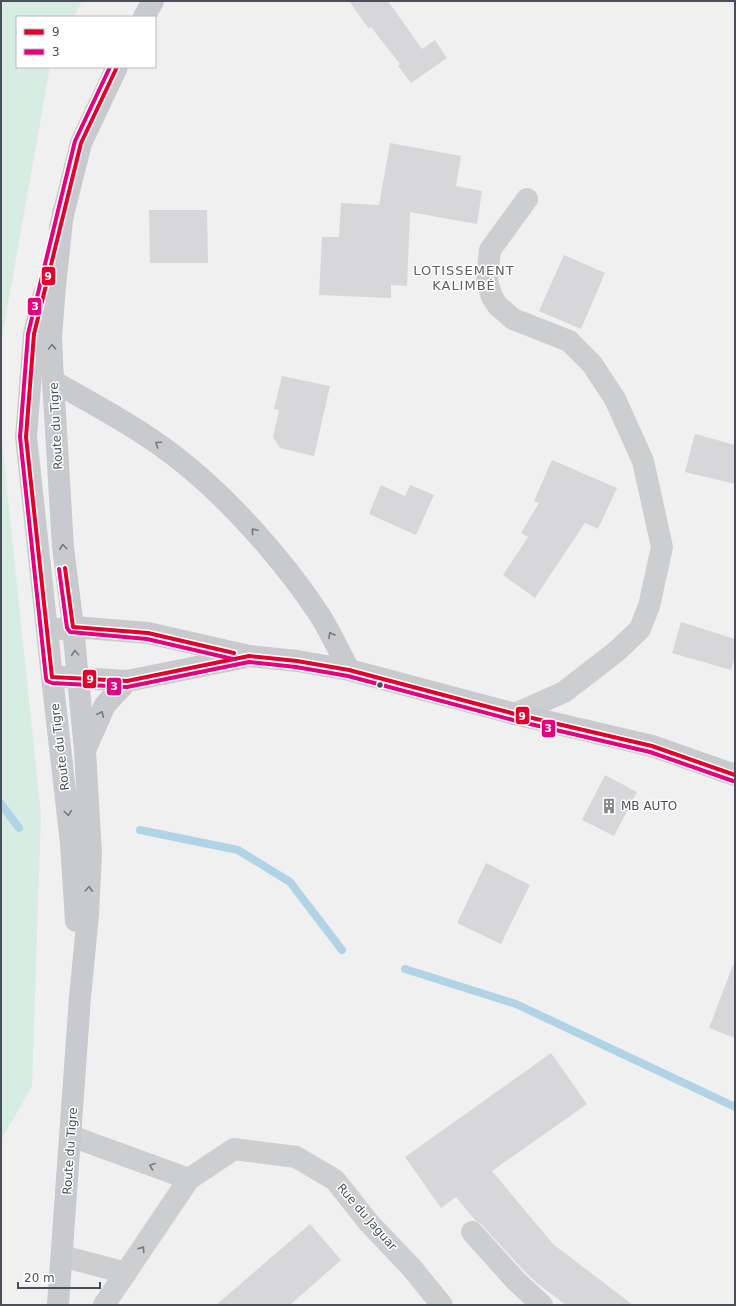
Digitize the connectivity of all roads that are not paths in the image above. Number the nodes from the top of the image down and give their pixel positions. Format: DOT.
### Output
graph roads {
  1 [pos="153,1"];
  2 [pos="145,16"];
  3 [pos="117,68"];
  4 [pos="526,199"];
  5 [pos="63,212"];
  6 [pos="53,381"];
  7 [pos="73,627"];
  8 [pos="47,631"];
  9 [pos="249,656"];
  10 [pos="349,670"];
  11 [pos="52,677"];
  12 [pos="77,678"];
  13 [pos="127,681"];
  14 [pos="515,714"];
  15 [pos="84,750"];
  16 [pos="735,775"];
  17 [pos="80,997"];
  18 [pos="71,1136"];
  19 [pos="189,1179"];
  20 [pos="472,1232"];
  21 [pos="62,1256"];
  22 [pos="126,1273"];
  23 [pos="58,1305"];
  24 [pos="104,1305"];
  25 [pos="442,1305"];
  26 [pos="542,1305"];
  1 -- 2 [label="main road"];
  3 -- 5 [label="main road, Route du Tigre"];
  4 -- 14 [label="street"];
  6 -- 5 [label="main road, Route du Tigre, one-way"];
  5 -- 8 [label="main road, Route du Tigre"];
  7 -- 6 [label="main road, Route du Tigre, one-way"];
  10 -- 6 [label="main road, one-way"];
  7 -- 8 [label="main road"];
  7 -- 9 [label="main road"];
  12 -- 7 [label="main road, Route du Tigre, one-way"];
  8 -- 11 [label="main road, Route du Tigre"];
  9 -- 10 [label="main road"];
  9 -- 13 [label="main road"];
  10 -- 14 [label="main road"];
  11 -- 12 [label="main road"];
  11 -- 17 [label="main road, Route du Tigre, one-way"];
  12 -- 13 [label="main road"];
  12 -- 15 [label="main road, Route du Tigre"];
  15 -- 13 [label="main road, one-way"];
  14 -- 16 [label="main road"];
  17 -- 15 [label="main road, Route du Tigre, one-way"];
  17 -- 18 [label="main road, Route du Tigre"];
  19 -- 18 [label="street, one-way"];
  18 -- 21 [label="main road, Route du Tigre"];
  22 -- 19 [label="street, Rue du Jaguar, one-way"];
  19 -- 25 [label="street, Rue du Jaguar"];
  20 -- 26 [label="street"];
  21 -- 22 [label="street"];
  21 -- 23 [label="main road, Route du Tigre"];
  22 -- 24 [label="street, Rue du Jaguar"];
}
